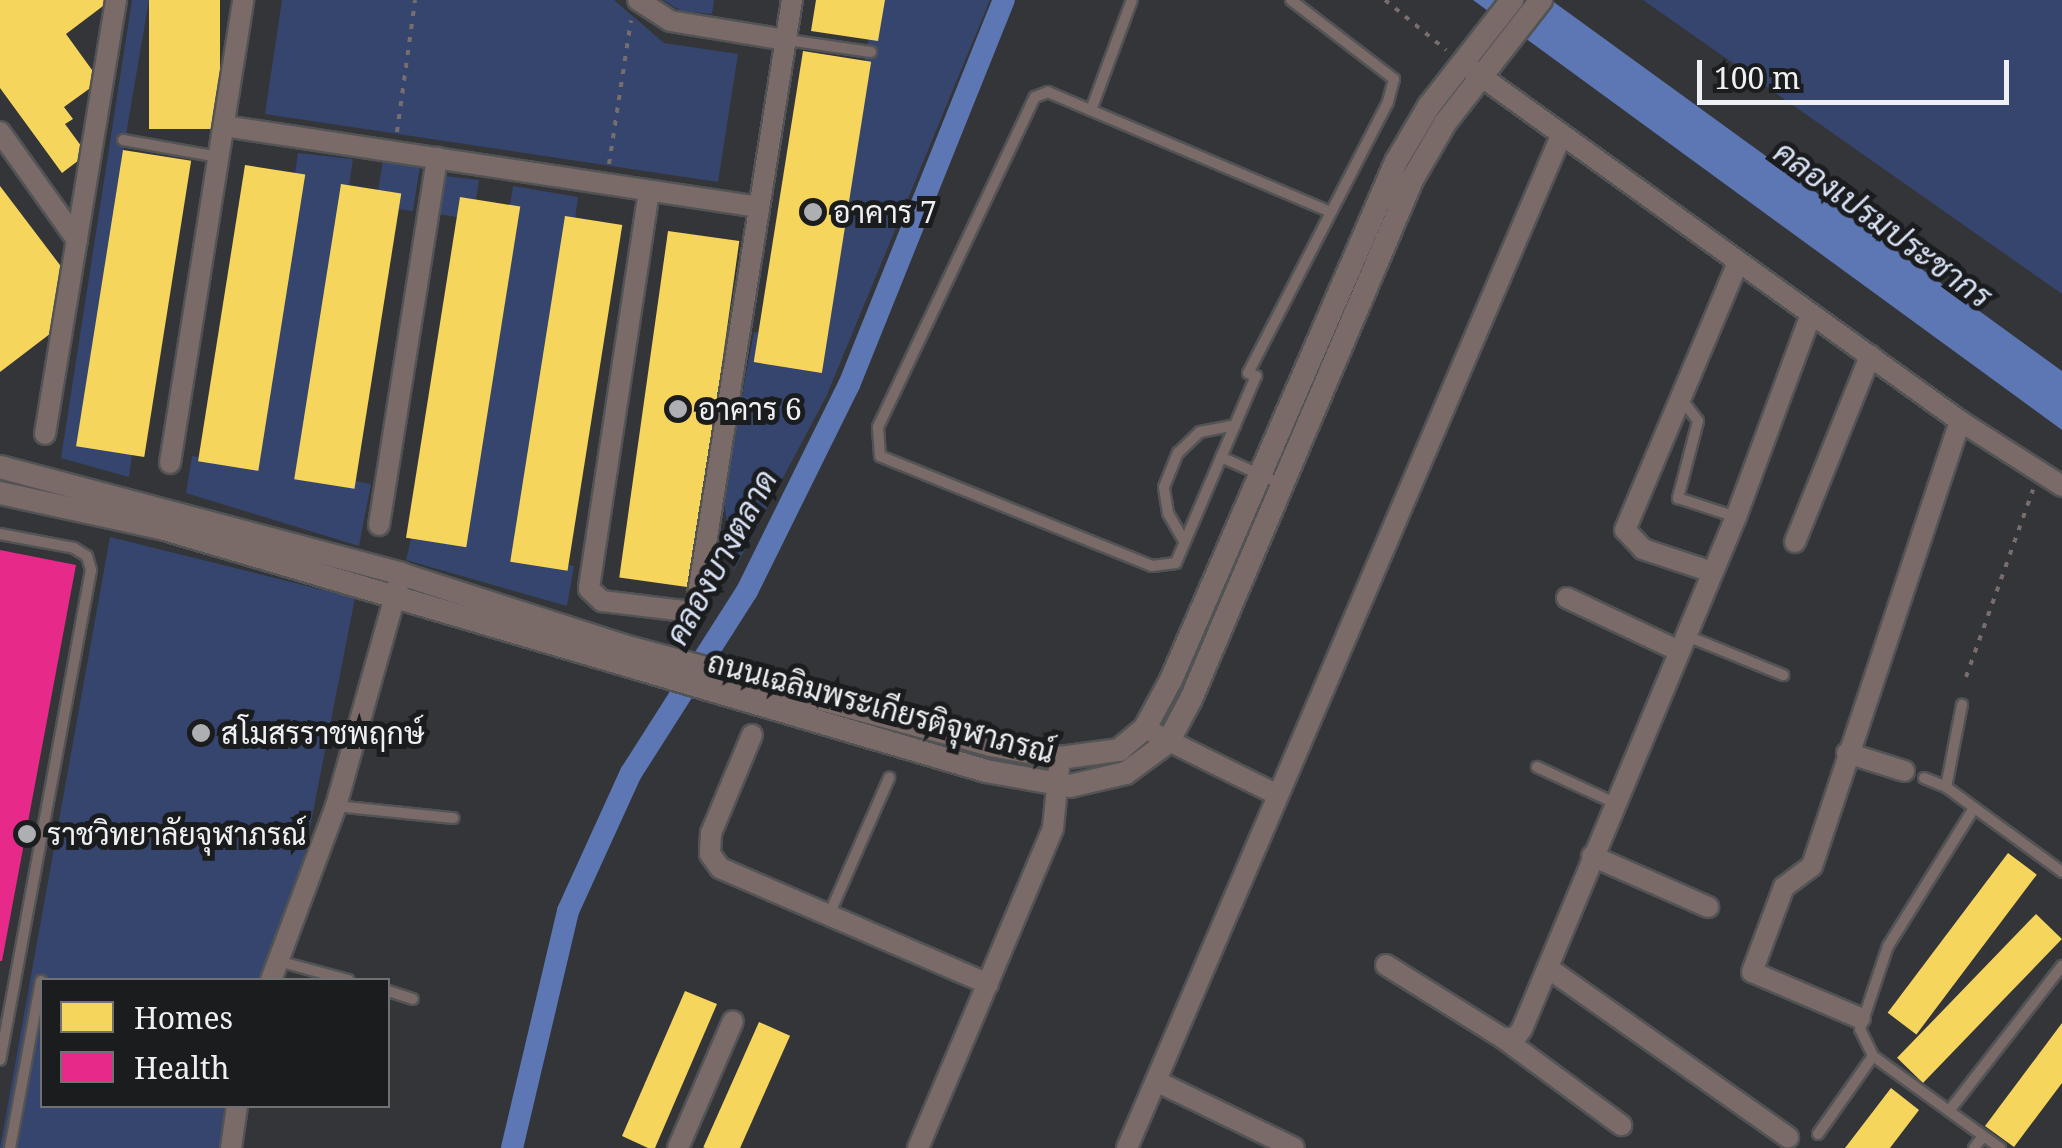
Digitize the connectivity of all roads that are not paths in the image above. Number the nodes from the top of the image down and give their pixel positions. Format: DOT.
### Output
graph roads {
  1 [pos="116,0"];
  2 [pos="244,0"];
  3 [pos="792,0"];
  4 [pos="1132,0"];
  5 [pos="1291,0"];
  6 [pos="1512,0"];
  7 [pos="1541,0"];
  8 [pos="635,9"];
  9 [pos="786,40"];
  10 [pos="871,52"];
  11 [pos="1477,61"];
  12 [pos="1091,110"];
  13 [pos="224,126"];
  14 [pos="0,132"];
  15 [pos="1560,138"];
  16 [pos="123,140"];
  17 [pos="218,157"];
  18 [pos="437,158"];
  19 [pos="649,191"];
  20 [pos="759,207"];
  21 [pos="1328,211"];
  22 [pos="77,240"];
  23 [pos="1738,262"];
  24 [pos="1810,314"];
  25 [pos="1870,356"];
  26 [pos="1680,396"];
  27 [pos="1960,421"];
  28 [pos="1234,425"];
  29 [pos="45,434"];
  30 [pos="1221,457"];
  31 [pos="170,464"];
  32 [pos="0,467"];
  33 [pos="1258,474"];
  34 [pos="1280,484"];
  35 [pos="2062,486"];
  36 [pos="0,493"];
  37 [pos="1736,517"];
  38 [pos="378,525"];
  39 [pos="0,534"];
  40 [pos="1184,541"];
  41 [pos="1795,542"];
  42 [pos="1712,572"];
  43 [pos="398,584"];
  44 [pos="1568,598"];
  45 [pos="1682,643"];
  46 [pos="1783,676"];
  47 [pos="778,699"];
  48 [pos="1962,705"];
  49 [pos="1145,728"];
  50 [pos="752,735"];
  51 [pos="1168,742"];
  52 [pos="1847,753"];
  53 [pos="1060,758"];
  54 [pos="1537,767"];
  55 [pos="1914,774"];
  56 [pos="889,778"];
  57 [pos="1059,784"];
  58 [pos="1946,787"];
  59 [pos="1274,793"];
  60 [pos="1614,803"];
  61 [pos="336,806"];
  62 [pos="1974,808"];
  63 [pos="453,818"];
  64 [pos="1592,856"];
  65 [pos="2062,872"];
  66 [pos="1708,908"];
  67 [pos="828,915"];
  68 [pos="1386,965"];
  69 [pos="2062,966"];
  70 [pos="1548,968"];
  71 [pos="275,971"];
  72 [pos="332,978"];
  73 [pos="988,984"];
  74 [pos="40,986"];
  75 [pos="390,992"];
  76 [pos="413,998"];
  77 [pos="1860,1018"];
  78 [pos="733,1021"];
  79 [pos="1502,1038"];
  80 [pos="1872,1056"];
  81 [pos="0,1060"];
  82 [pos="1156,1081"];
  83 [pos="238,1108"];
  84 [pos="1948,1111"];
  85 [pos="1621,1125"];
  86 [pos="1818,1134"];
  87 [pos="1983,1136"];
  88 [pos="1788,1137"];
  89 [pos="10,1148"];
  90 [pos="231,1148"];
  91 [pos="678,1148"];
  92 [pos="918,1148"];
  93 [pos="1126,1148"];
  94 [pos="1294,1148"];
  95 [pos="1974,1148"];
  96 [pos="2000,1148"];
  1 -- 22 [label="street"];
  2 -- 13 [label="street"];
  3 -- 9 [label="street"];
  4 -- 12 [label="lane"];
  5 -- 21 [label="lane"];
  6 -- 11 [label="street"];
  7 -- 11 [label="street"];
  8 -- 9 [label="street"];
  9 -- 10 [label="lane"];
  9 -- 20 [label="street"];
  11 -- 15 [label="street"];
  11 -- 33 [label="street"];
  11 -- 34 [label="street"];
  12 -- 21 [label="lane"];
  12 -- 40 [label="lane"];
  13 -- 17 [label="street"];
  13 -- 18 [label="street"];
  14 -- 22 [label="street"];
  15 -- 23 [label="street"];
  15 -- 59 [label="street"];
  16 -- 17 [label="lane"];
  17 -- 31 [label="street"];
  18 -- 19 [label="street"];
  18 -- 38 [label="street"];
  19 -- 20 [label="street"];
  19 -- 20 [label="street"];
  21 -- 28 [label="lane"];
  22 -- 29 [label="street"];
  23 -- 24 [label="street"];
  23 -- 26 [label="street"];
  24 -- 25 [label="street"];
  24 -- 37 [label="street"];
  25 -- 27 [label="street"];
  25 -- 41 [label="street"];
  26 -- 37 [label="lane"];
  26 -- 42 [label="street"];
  27 -- 35 [label="street"];
  27 -- 52 [label="street"];
  28 -- 30 [label="lane"];
  28 -- 40 [label="lane"];
  30 -- 33 [label="lane"];
  30 -- 40 [label="lane"];
  32 -- 43 [label="street, ถนนเฉลิมพระเกียรติจุฬาภรณ์"];
  33 -- 34 [label="lane"];
  33 -- 49 [label="street"];
  34 -- 51 [label="street"];
  36 -- 43 [label="street, ถนนเฉลิมพระเกียรติจุฬาภรณ์"];
  37 -- 42 [label="street"];
  39 -- 81 [label="lane"];
  42 -- 45 [label="street"];
  43 -- 47 [label="street, ถนนเฉลิมพระเกียรติจุฬาภรณ์"];
  43 -- 61 [label="street"];
  44 -- 45 [label="street"];
  45 -- 46 [label="lane"];
  45 -- 60 [label="street"];
  47 -- 53 [label="street, ถนนเฉลิมพระเกียรติจุฬาภรณ์"];
  47 -- 57 [label="street, ถนนเฉลิมพระเกียรติจุฬาภรณ์"];
  48 -- 58 [label="lane"];
  49 -- 51 [label="street"];
  49 -- 53 [label="street, ถนนเฉลิมพระเกียรติจุฬาภรณ์"];
  50 -- 67 [label="street"];
  51 -- 57 [label="street, ถนนเฉลิมพระเกียรติจุฬาภรณ์"];
  51 -- 59 [label="street"];
  52 -- 55 [label="street"];
  52 -- 77 [label="street"];
  53 -- 57 [label="street"];
  54 -- 60 [label="lane"];
  55 -- 58 [label="lane"];
  56 -- 67 [label="lane"];
  57 -- 73 [label="street"];
  58 -- 62 [label="lane"];
  59 -- 82 [label="street"];
  60 -- 64 [label="street"];
  61 -- 63 [label="lane"];
  61 -- 71 [label="street"];
  62 -- 65 [label="lane"];
  62 -- 77 [label="lane"];
  64 -- 66 [label="street"];
  64 -- 70 [label="street"];
  67 -- 73 [label="street"];
  68 -- 79 [label="street"];
  69 -- 84 [label="lane"];
  70 -- 79 [label="street"];
  70 -- 88 [label="street"];
  71 -- 72 [label="lane"];
  73 -- 92 [label="street"];
  74 -- 89 [label="lane"];
  75 -- 76 [label="lane"];
  77 -- 80 [label="lane"];
  78 -- 91 [label="street"];
  79 -- 85 [label="street"];
  80 -- 84 [label="lane"];
  80 -- 86 [label="lane"];
  82 -- 93 [label="street"];
  82 -- 94 [label="street"];
  83 -- 90 [label="street"];
  84 -- 87 [label="lane"];
  87 -- 95 [label="lane"];
  87 -- 96 [label="lane"];
}
